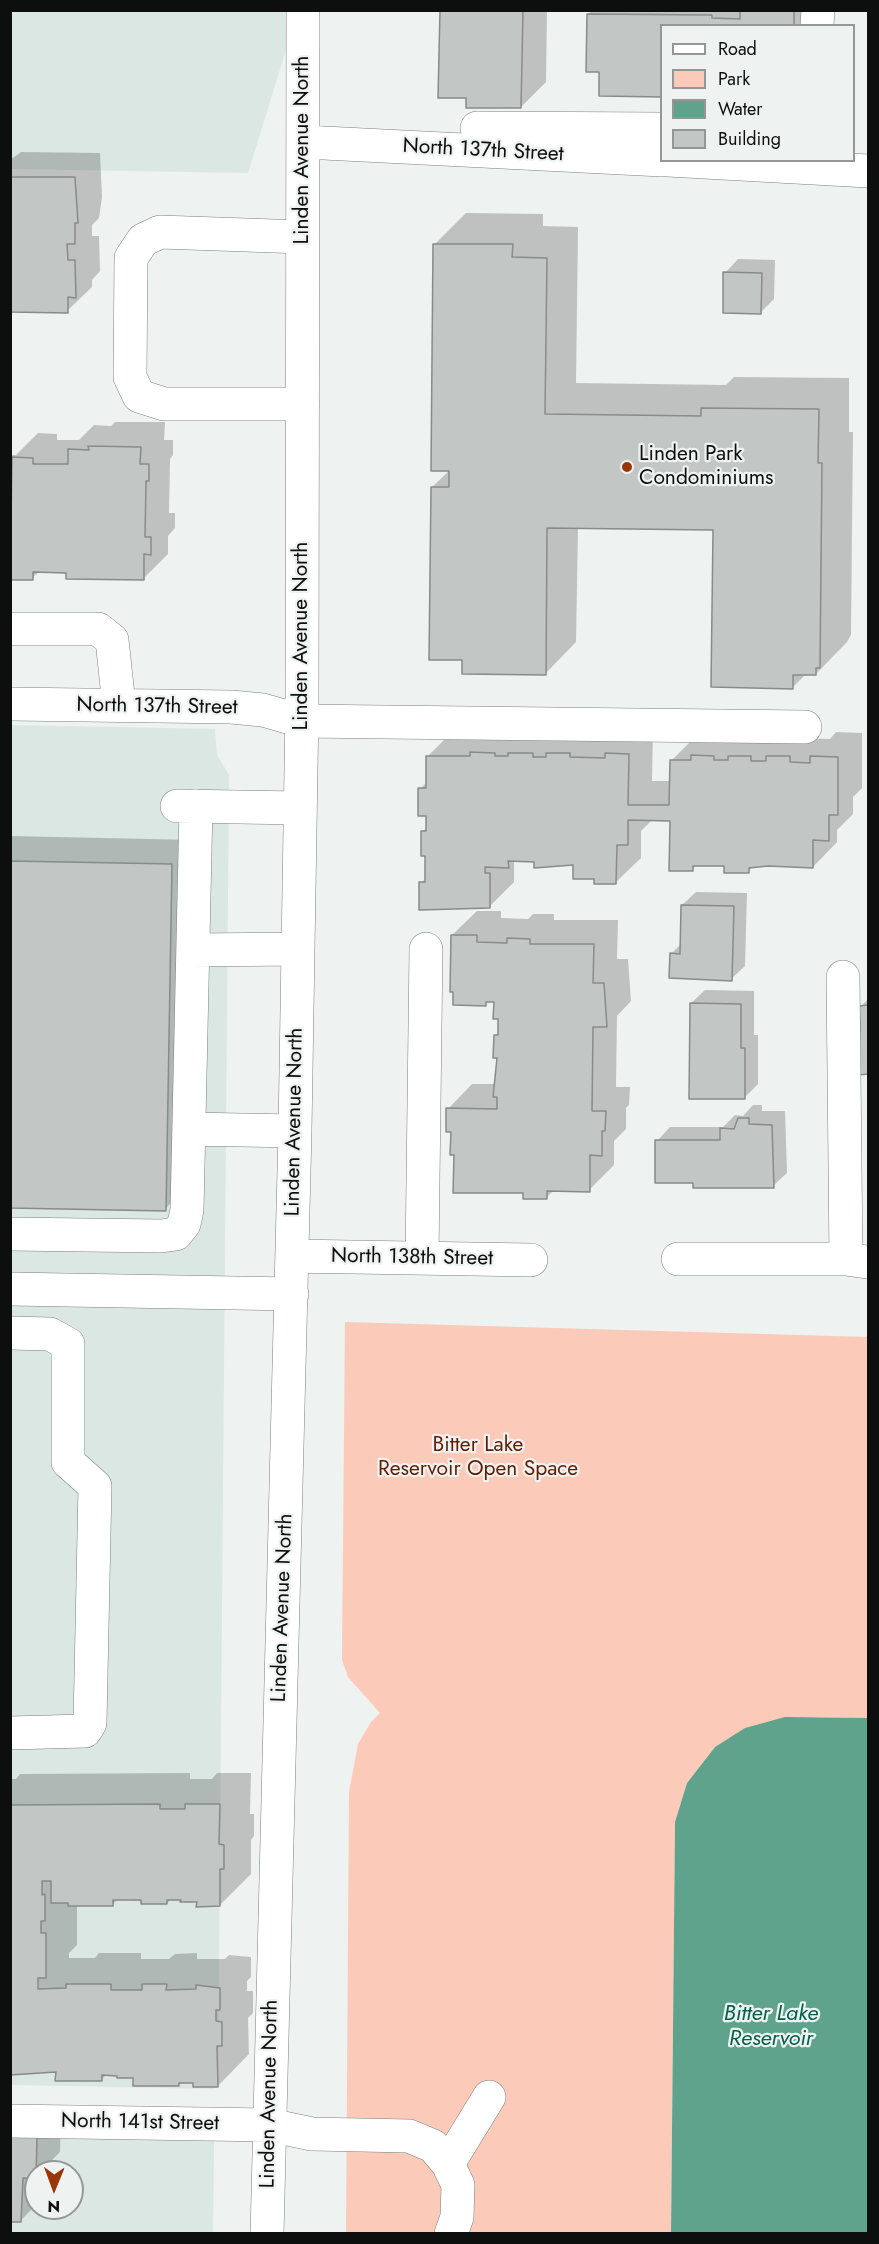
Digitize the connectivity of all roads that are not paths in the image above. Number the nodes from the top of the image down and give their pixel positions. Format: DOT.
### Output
graph roads {
  1 [pos="303,10"];
  2 [pos="477,128"];
  3 [pos="660,129"];
  4 [pos="304,142"];
  5 [pos="660,160"];
  6 [pos="704,162"];
  7 [pos="868,171"];
  8 [pos="303,237"];
  9 [pos="303,404"];
  10 [pos="10,629"];
  11 [pos="10,704"];
  12 [pos="118,705"];
  13 [pos="301,721"];
  14 [pos="805,727"];
  15 [pos="300,808"];
  16 [pos="298,949"];
  17 [pos="426,949"];
  18 [pos="193,950"];
  19 [pos="843,977"];
  20 [pos="189,1129"];
  21 [pos="295,1131"];
  22 [pos="10,1234"];
  23 [pos="293,1256"];
  24 [pos="422,1258"];
  25 [pos="678,1259"];
  26 [pos="531,1260"];
  27 [pos="857,1260"];
  28 [pos="10,1289"];
  29 [pos="292,1294"];
  30 [pos="10,1332"];
  31 [pos="10,1733"];
  32 [pos="489,2097"];
  33 [pos="10,2121"];
  34 [pos="269,2126"];
  35 [pos="448,2164"];
  36 [pos="267,2234"];
  37 [pos="451,2234"];
  1 -- 4 [label="street, Linden Avenue North"];
  2 -- 3 [label="street"];
  4 -- 5 [label="street, North 137th Street"];
  4 -- 8 [label="street, Linden Avenue North"];
  6 -- 7 [label="street"];
  8 -- 9 [label="street, Linden Avenue North"];
  8 -- 9 [label="street"];
  9 -- 13 [label="street, Linden Avenue North"];
  10 -- 12 [label="street"];
  11 -- 12 [label="street, North 137th Street"];
  12 -- 13 [label="street, North 137th Street"];
  13 -- 14 [label="street, North 137th Street"];
  13 -- 15 [label="street, Linden Avenue North"];
  15 -- 16 [label="street, Linden Avenue North"];
  15 -- 18 [label="street"];
  16 -- 18 [label="street"];
  16 -- 21 [label="street, Linden Avenue North"];
  17 -- 24 [label="street"];
  18 -- 20 [label="street"];
  19 -- 27 [label="street"];
  20 -- 21 [label="street"];
  20 -- 22 [label="street"];
  21 -- 23 [label="street, Linden Avenue North"];
  23 -- 24 [label="street, North 138th Street"];
  23 -- 29 [label="street, Linden Avenue North"];
  24 -- 26 [label="street, North 138th Street"];
  25 -- 27 [label="street"];
  28 -- 29 [label="street"];
  29 -- 34 [label="street, Linden Avenue North"];
  30 -- 31 [label="street"];
  32 -- 35 [label="street"];
  33 -- 34 [label="street, North 141st Street"];
  34 -- 35 [label="street, North 141st Street"];
  34 -- 36 [label="street, Linden Avenue North"];
  35 -- 37 [label="street"];
}
